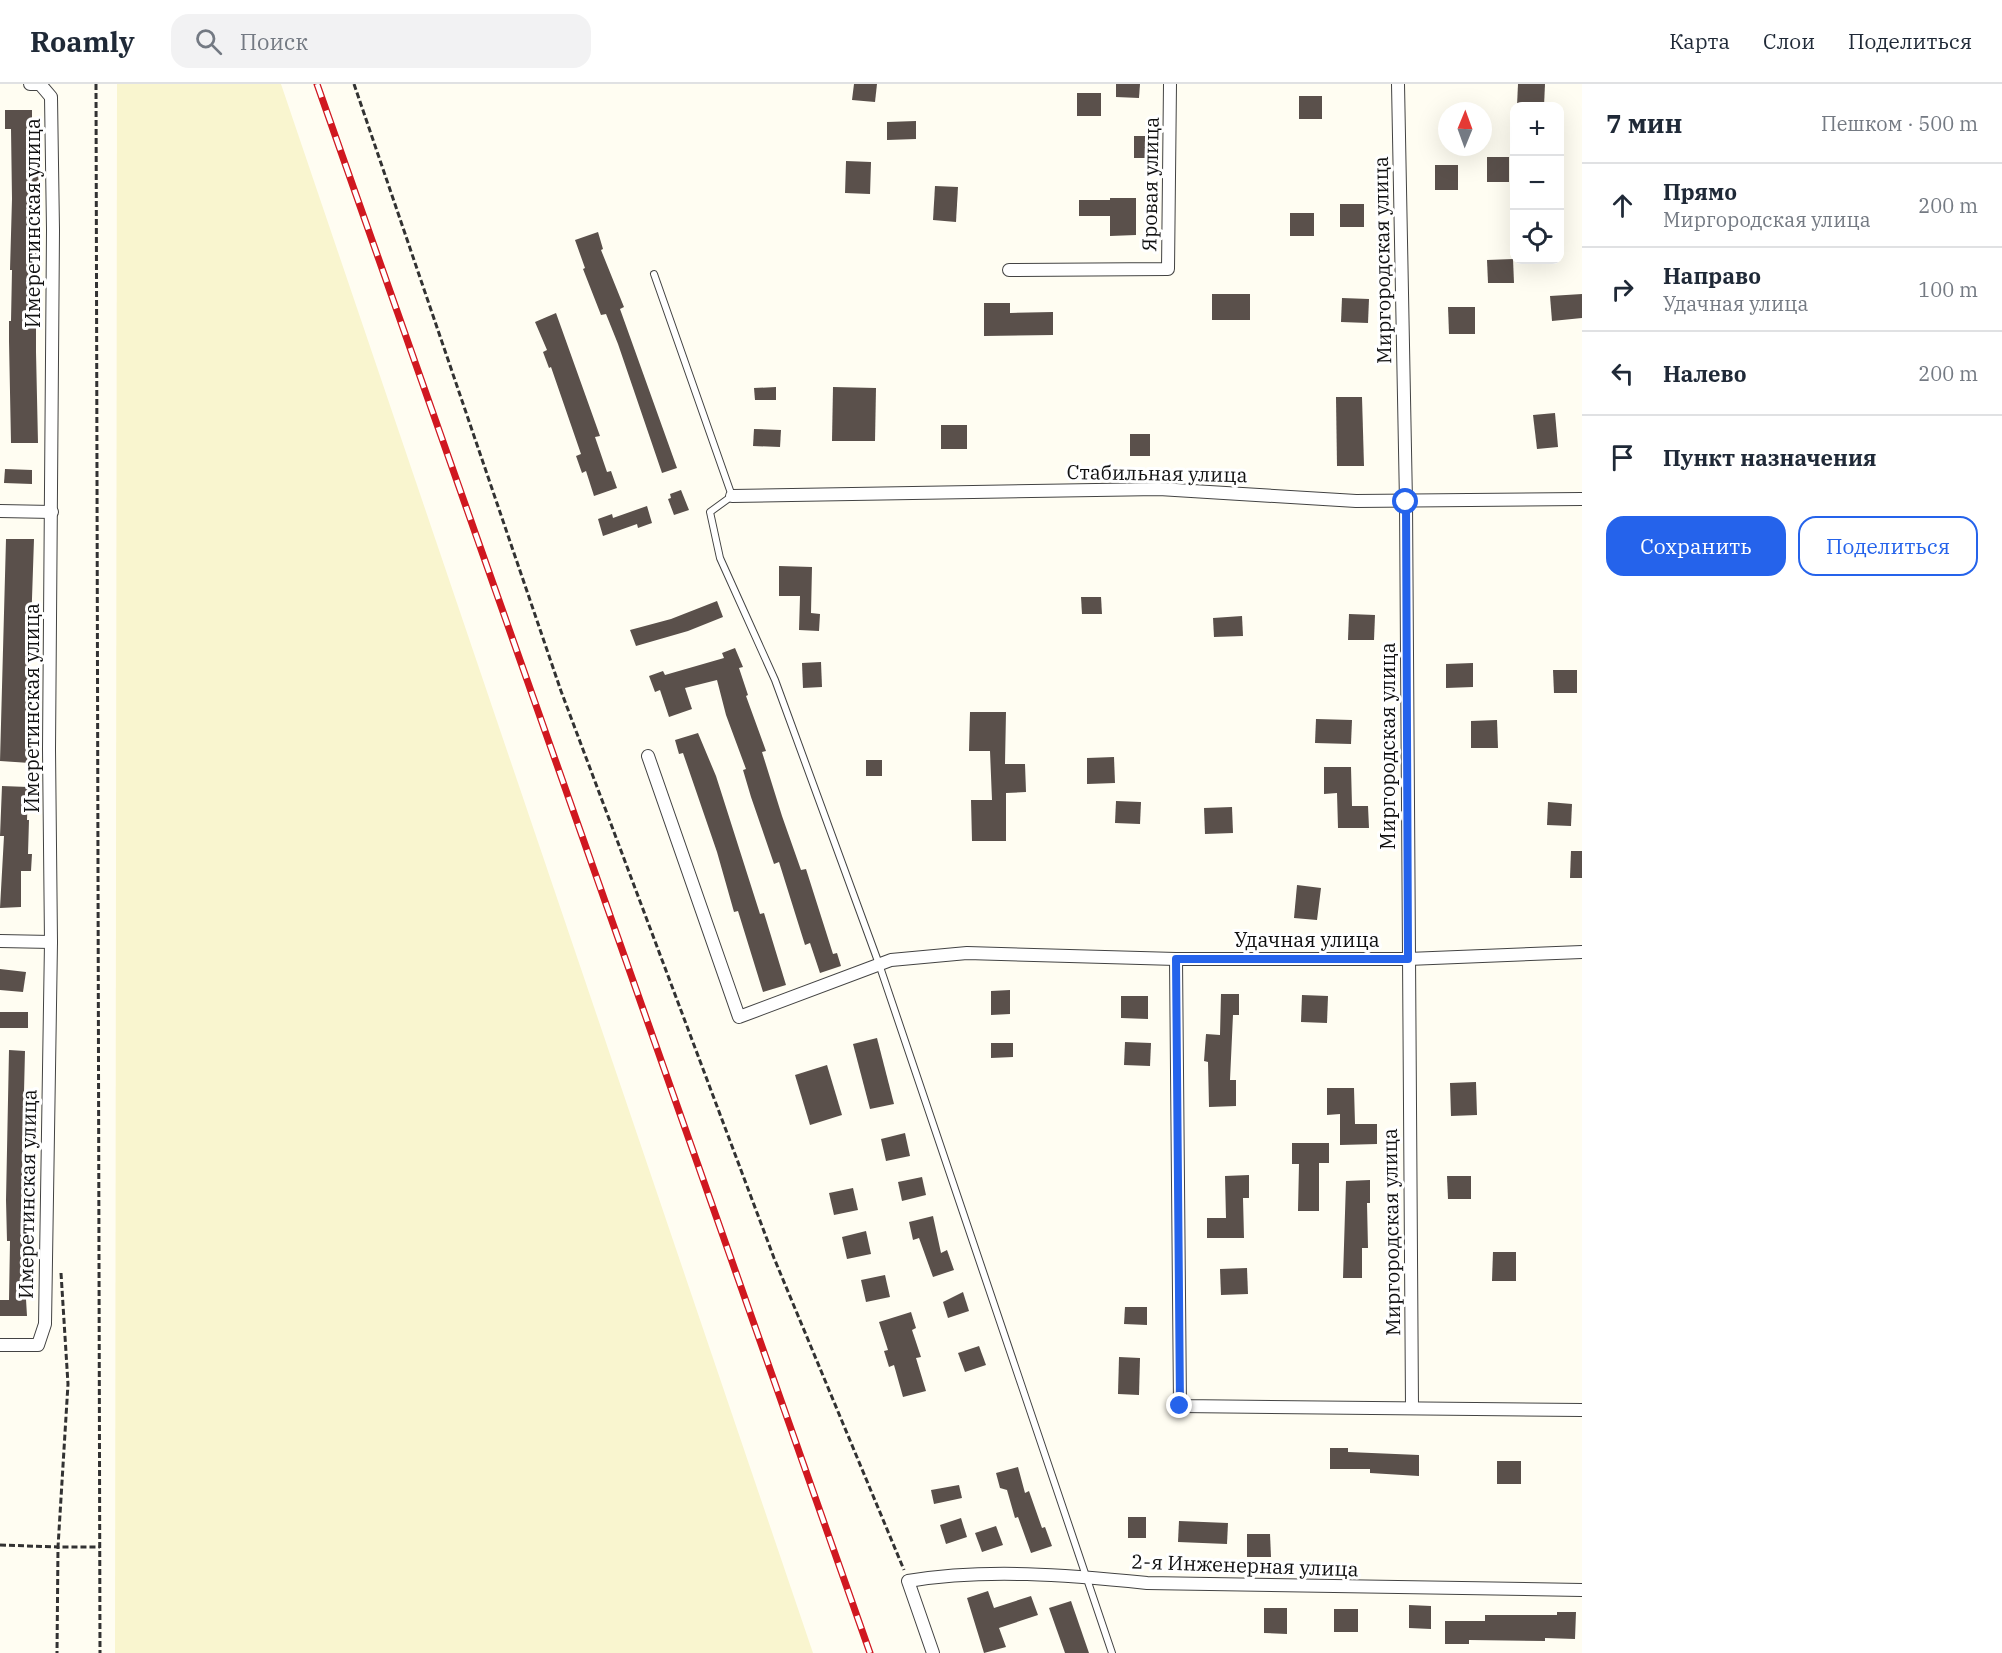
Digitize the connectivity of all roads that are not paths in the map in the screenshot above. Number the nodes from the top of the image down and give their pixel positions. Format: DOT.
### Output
graph roads {
  1 [pos="30,84"];
  2 [pos="1170,84"];
  3 [pos="1398,84"];
  4 [pos="1009,270"];
  5 [pos="654,274"];
  6 [pos="732,496"];
  7 [pos="1582,500"];
  8 [pos="1406,502"];
  9 [pos="0,511"];
  10 [pos="52,512"];
  11 [pos="648,756"];
  12 [pos="0,941"];
  13 [pos="51,942"];
  14 [pos="1582,952"];
  15 [pos="1176,959"];
  16 [pos="1408,959"];
  17 [pos="879,964"];
  18 [pos="0,1345"];
  19 [pos="1412,1407"];
  20 [pos="1582,1410"];
  21 [pos="1086,1577"];
  22 [pos="1582,1590"];
  23 [pos="933,1653"];
  24 [pos="1112,1653"];
  1 -- 10 [label="street, Имеретинская улица"];
  2 -- 4 [label="street, Яровая улица"];
  3 -- 8 [label="street, Миргородская улица"];
  5 -- 6 [label="lane"];
  6 -- 8 [label="street, Стабильная улица"];
  6 -- 17 [label="lane"];
  7 -- 8 [label="street, Стабильная улица"];
  8 -- 16 [label="street, Миргородская улица"];
  9 -- 10 [label="street"];
  10 -- 13 [label="street, Имеретинская улица"];
  11 -- 17 [label="street, Удачная улица"];
  12 -- 13 [label="street"];
  13 -- 18 [label="street, Имеретинская улица"];
  14 -- 16 [label="street, Удачная улица"];
  15 -- 16 [label="street, Удачная улица"];
  15 -- 17 [label="street, Удачная улица"];
  15 -- 19 [label="street"];
  16 -- 19 [label="street, Миргородская улица"];
  17 -- 21 [label="lane"];
  19 -- 20 [label="street"];
  21 -- 22 [label="street, 2-я Инженерная улица"];
  21 -- 23 [label="street, 2-я Инженерная улица"];
  21 -- 24 [label="lane"];
}
